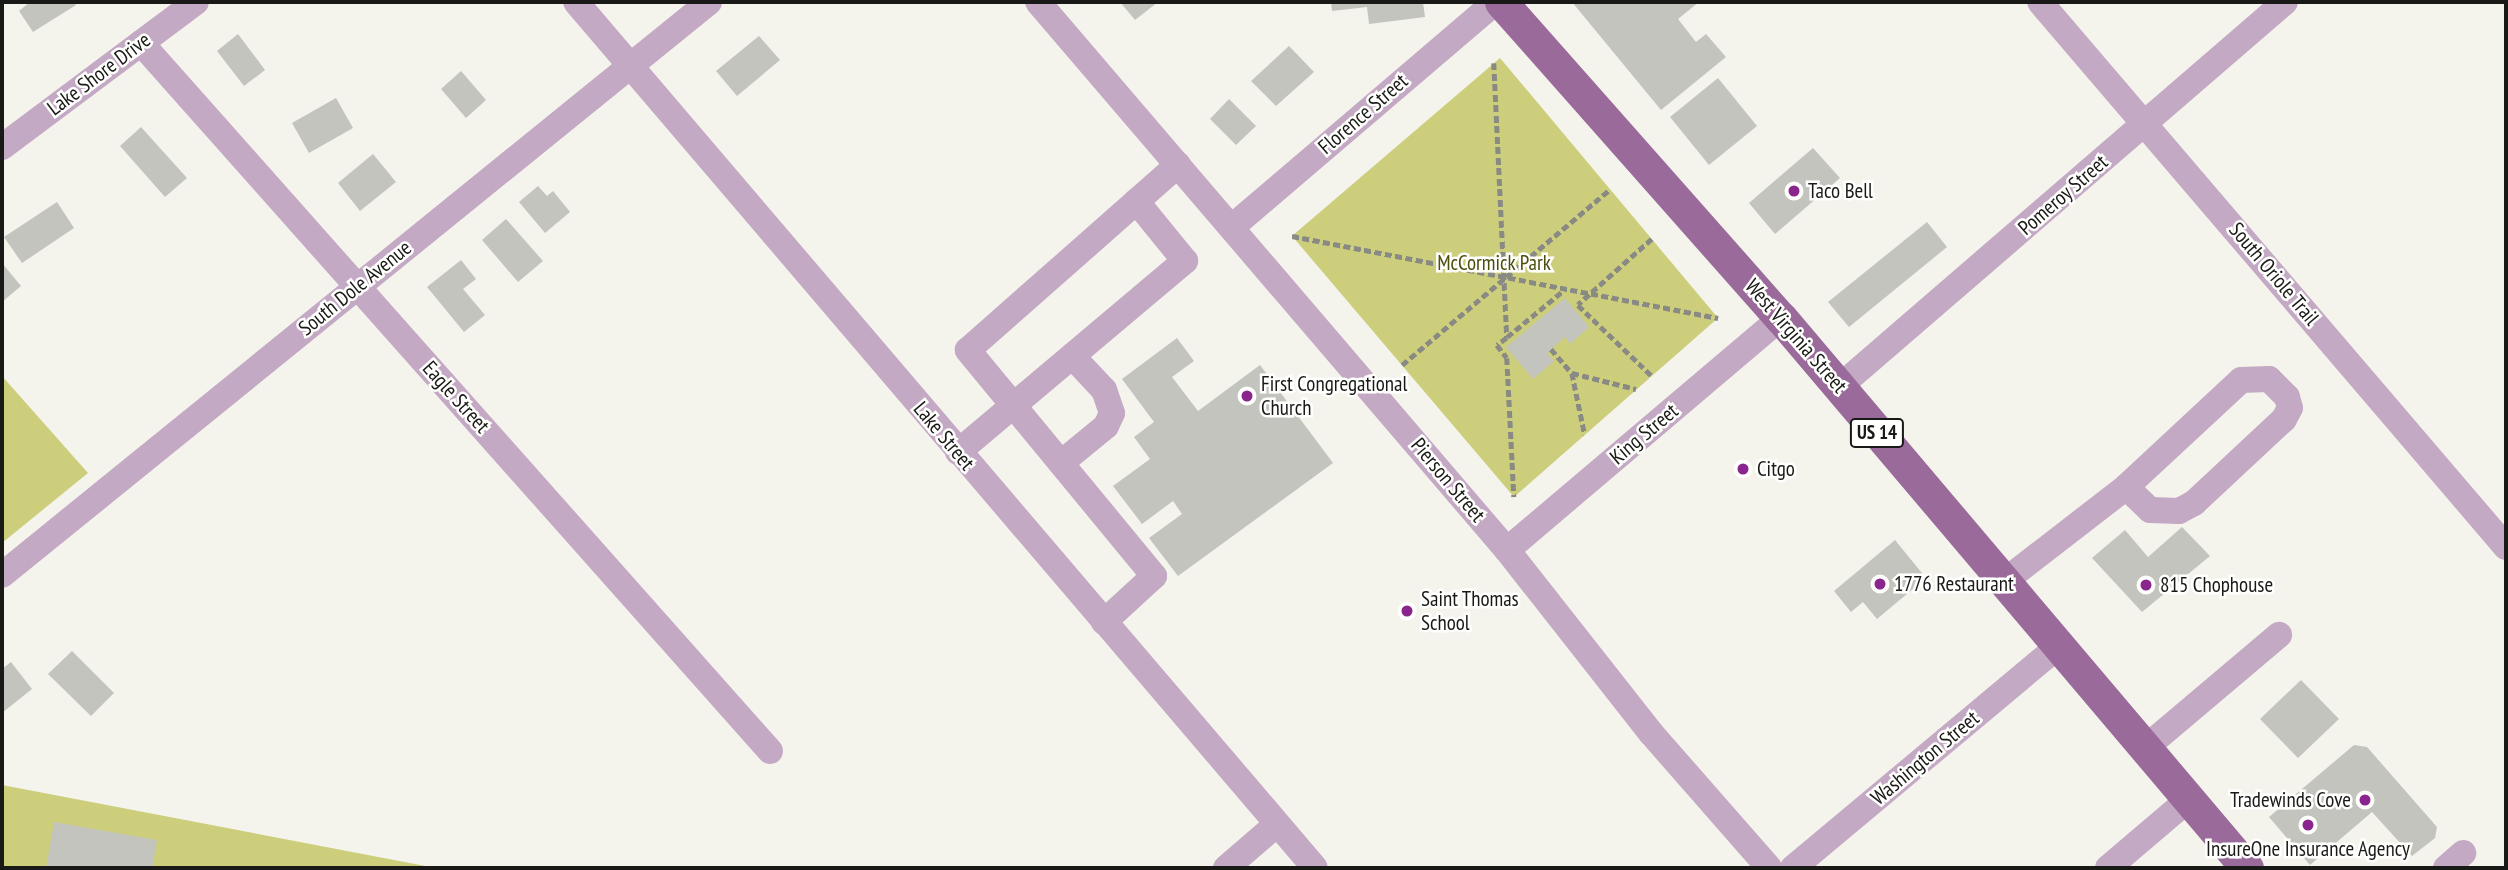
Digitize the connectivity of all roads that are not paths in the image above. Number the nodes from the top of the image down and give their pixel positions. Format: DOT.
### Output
graph roads {
  1 [pos="197,2"];
  2 [pos="576,2"];
  3 [pos="709,2"];
  4 [pos="1038,2"];
  5 [pos="1495,2"];
  6 [pos="1501,2"];
  7 [pos="2040,2"];
  8 [pos="2285,2"];
  9 [pos="141,43"];
  10 [pos="631,66"];
  11 [pos="2146,124"];
  12 [pos="2,147"];
  13 [pos="1178,165"];
  14 [pos="1136,201"];
  15 [pos="1231,227"];
  16 [pos="356,285"];
  17 [pos="1781,318"];
  18 [pos="1073,357"];
  19 [pos="1839,387"];
  20 [pos="1014,406"];
  21 [pos="958,452"];
  22 [pos="1061,463"];
  23 [pos="2126,487"];
  24 [pos="2506,547"];
  25 [pos="1507,550"];
  26 [pos="2,575"];
  27 [pos="2002,583"];
  28 [pos="1104,622"];
  29 [pos="2279,635"];
  30 [pos="2056,648"];
  31 [pos="2144,749"];
  32 [pos="770,751"];
  33 [pos="2188,800"];
  34 [pos="1277,824"];
  35 [pos="1226,868"];
  36 [pos="1315,868"];
  37 [pos="1769,868"];
  38 [pos="1793,868"];
  39 [pos="2108,868"];
  40 [pos="2247,868"];
  1 -- 9 [label="street, Lake Shore Drive"];
  2 -- 10 [label="street, Lake Street"];
  3 -- 10 [label="street, South Dole Avenue"];
  4 -- 13 [label="street, Pierson Street"];
  5 -- 15 [label="street, Florence Street"];
  6 -- 17 [label="main road, West Virginia Street / US 14"];
  7 -- 11 [label="street, South Oriole Trail"];
  8 -- 11 [label="street, Pomeroy Street"];
  9 -- 12 [label="street, Lake Shore Drive"];
  9 -- 16 [label="street, Eagle Street"];
  10 -- 16 [label="street, South Dole Avenue"];
  10 -- 21 [label="street, Lake Street"];
  11 -- 19 [label="street, Pomeroy Street"];
  11 -- 24 [label="street, South Oriole Trail"];
  13 -- 14 [label="street"];
  13 -- 15 [label="street, Pierson Street"];
  14 -- 18 [label="street"];
  14 -- 20 [label="street"];
  15 -- 25 [label="street, Pierson Street"];
  16 -- 26 [label="street, South Dole Avenue"];
  16 -- 32 [label="street, Eagle Street"];
  17 -- 19 [label="main road, West Virginia Street / US 14"];
  17 -- 25 [label="street, King Street"];
  18 -- 20 [label="street"];
  18 -- 22 [label="street"];
  19 -- 27 [label="main road, West Virginia Street / US 14"];
  20 -- 21 [label="street"];
  20 -- 22 [label="street"];
  21 -- 28 [label="street, Lake Street"];
  22 -- 28 [label="street"];
  23 -- 23 [label="street"];
  23 -- 27 [label="street"];
  25 -- 37 [label="street, Pierson Street"];
  27 -- 30 [label="main road, West Virginia Street / US 14"];
  28 -- 34 [label="street, Lake Street"];
  29 -- 31 [label="street"];
  30 -- 31 [label="main road, West Virginia Street / US 14"];
  30 -- 38 [label="street, Washington Street"];
  31 -- 33 [label="main road, West Virginia Street / US 14"];
  33 -- 39 [label="street"];
  33 -- 40 [label="main road, West Virginia Street / US 14"];
  34 -- 35 [label="street"];
  34 -- 36 [label="street, Lake Street"];
}
